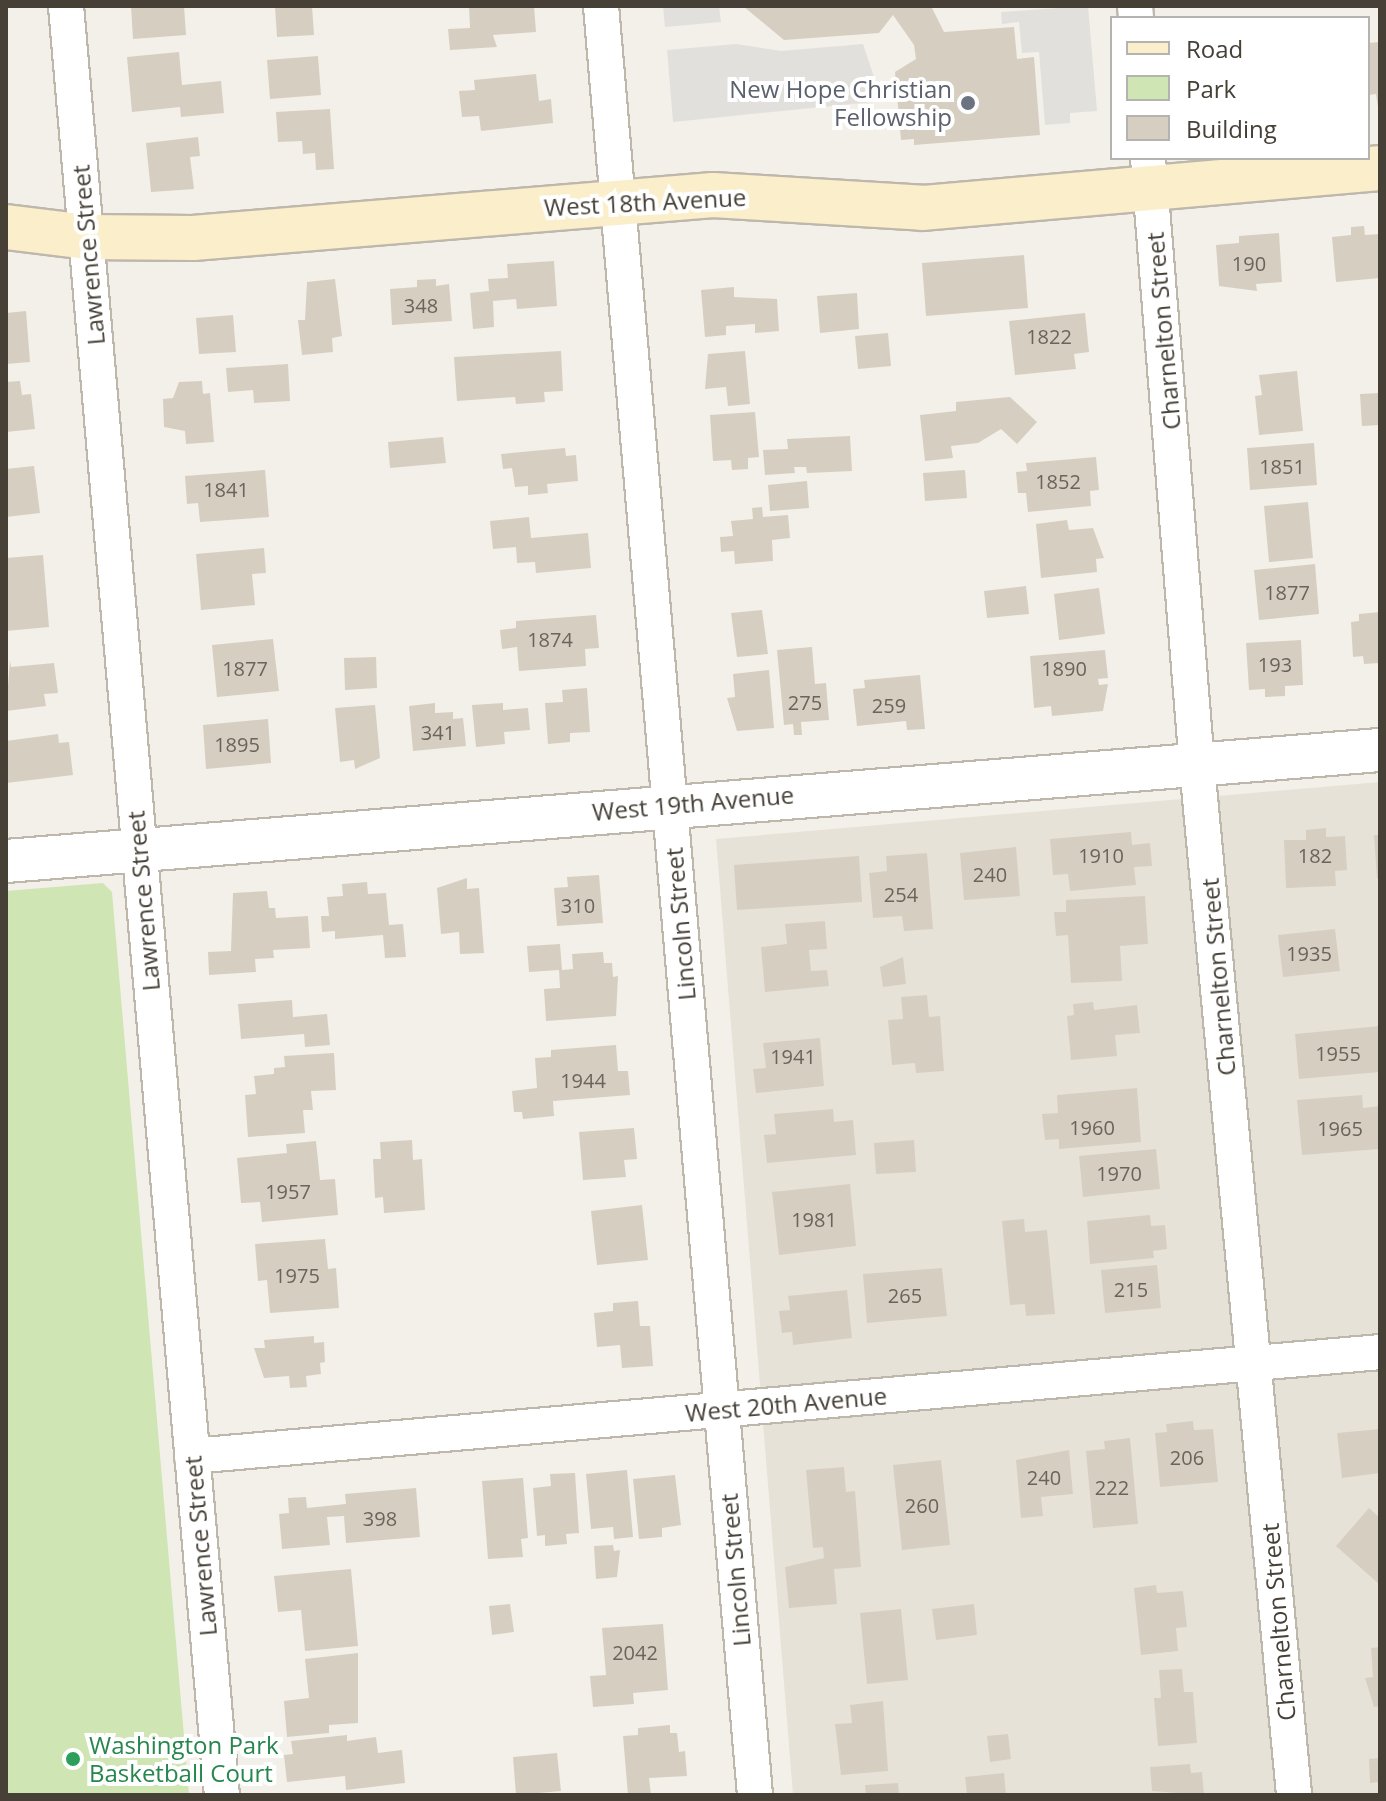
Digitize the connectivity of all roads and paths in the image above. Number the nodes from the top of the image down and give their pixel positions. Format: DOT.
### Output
graph roads {
  1 [pos="66,6"];
  2 [pos="601,6"];
  3 [pos="1380,168"];
  4 [pos="1150,172"];
  5 [pos="617,201"];
  6 [pos="6,227"];
  7 [pos="87,237"];
  8 [pos="1380,750"];
  9 [pos="1197,766"];
  10 [pos="670,804"];
  11 [pos="138,849"];
  12 [pos="6,861"];
  13 [pos="1380,1352"];
  14 [pos="1255,1363"];
  15 [pos="721,1410"];
  16 [pos="192,1456"];
  17 [pos="222,1795"];
  18 [pos="755,1795"];
  19 [pos="1294,1795"];
  1 -- 7 [label="street, Lawrence Street"];
  2 -- 5 [label="street, Lincoln Street"];
  3 -- 4 [label="main road, West 18th Avenue"];
  4 -- 5 [label="main road, West 18th Avenue"];
  4 -- 9 [label="street, Charnelton Street"];
  5 -- 7 [label="main road, West 18th Avenue"];
  5 -- 10 [label="street, Lincoln Street"];
  6 -- 7 [label="main road, West 18th Avenue"];
  7 -- 11 [label="street, Lawrence Street"];
  8 -- 9 [label="street, West 19th Avenue"];
  9 -- 10 [label="street, West 19th Avenue"];
  9 -- 14 [label="street, Charnelton Street"];
  10 -- 11 [label="street, West 19th Avenue"];
  10 -- 15 [label="street, Lincoln Street"];
  11 -- 12 [label="street, West 19th Avenue"];
  11 -- 16 [label="street, Lawrence Street"];
  13 -- 14 [label="street, West 20th Avenue"];
  14 -- 15 [label="street, West 20th Avenue"];
  14 -- 19 [label="street, Charnelton Street"];
  15 -- 16 [label="street, West 20th Avenue"];
  15 -- 18 [label="street, Lincoln Street"];
  16 -- 17 [label="street, Lawrence Street"];
}
